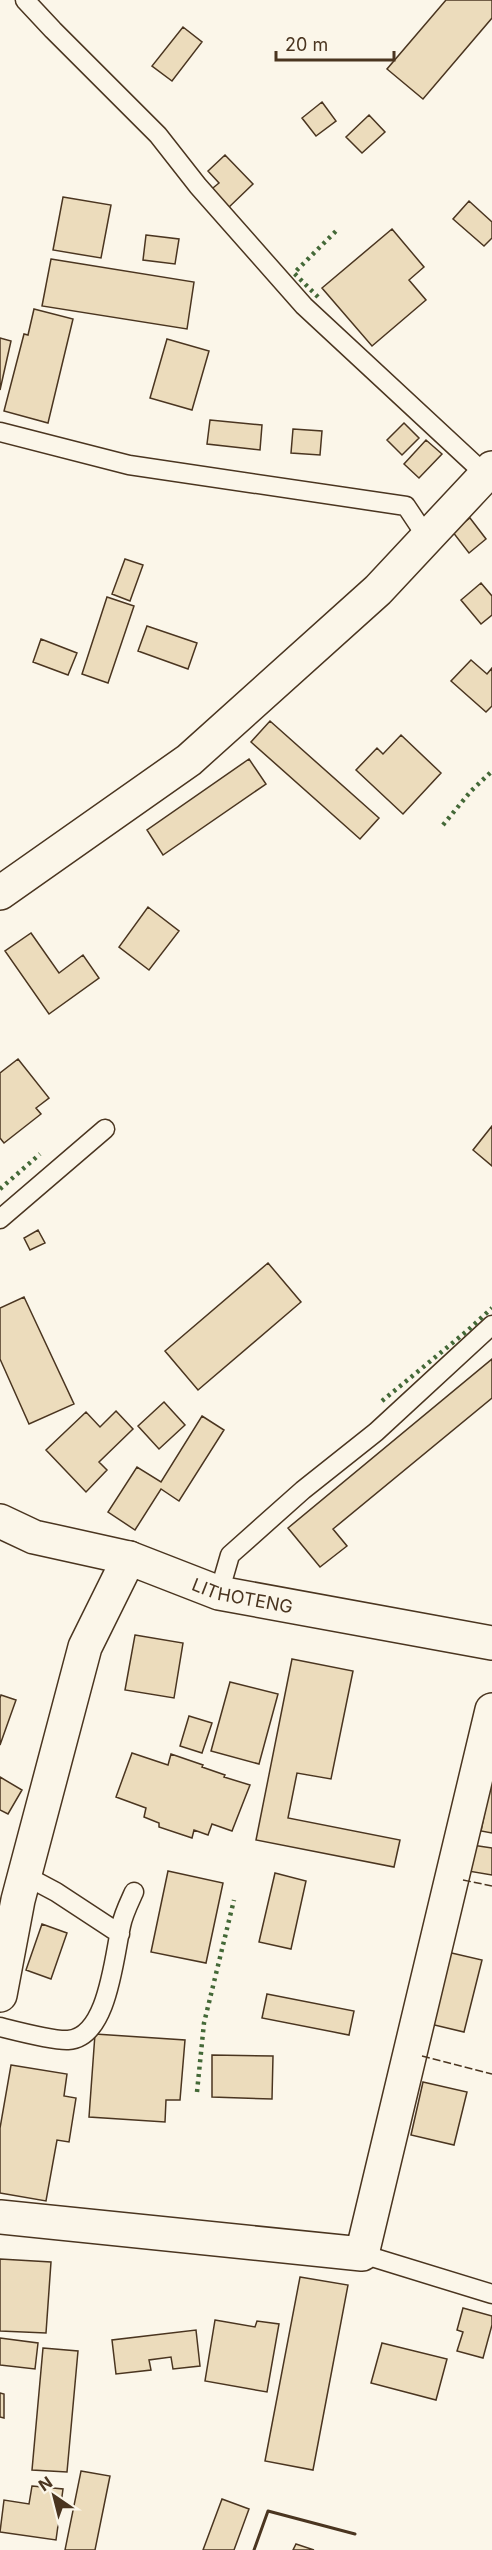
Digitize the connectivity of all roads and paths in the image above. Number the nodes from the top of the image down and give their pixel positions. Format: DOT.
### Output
graph roads {
  1 [pos="25,0"];
  2 [pos="0,432"];
  3 [pos="489,472"];
  4 [pos="428,539"];
  5 [pos="0,893"];
  6 [pos="105,1129"];
  7 [pos="0,1219"];
  8 [pos="492,1325"];
  9 [pos="0,1521"];
  10 [pos="129,1558"];
  11 [pos="219,1593"];
  12 [pos="492,1643"];
  13 [pos="492,1710"];
  14 [pos="24,1875"];
  15 [pos="134,1892"];
  16 [pos="120,1934"];
  17 [pos="0,1995"];
  18 [pos="0,2028"];
  19 [pos="0,2217"];
  20 [pos="362,2254"];
  21 [pos="492,2294"];
  1 -- 3 [label="lane"];
  2 -- 4 [label="lane"];
  3 -- 4 [label="street"];
  4 -- 5 [label="street"];
  6 -- 7 [label="lane"];
  8 -- 11 [label="lane"];
  9 -- 10 [label="street, LITHOTENG"];
  10 -- 11 [label="street, LITHOTENG"];
  10 -- 14 [label="street"];
  11 -- 12 [label="street, LITHOTENG"];
  13 -- 20 [label="street"];
  14 -- 16 [label="lane"];
  14 -- 17 [label="street"];
  15 -- 16 [label="lane"];
  16 -- 18 [label="lane"];
  19 -- 20 [label="street"];
  20 -- 21 [label="lane"];
}
